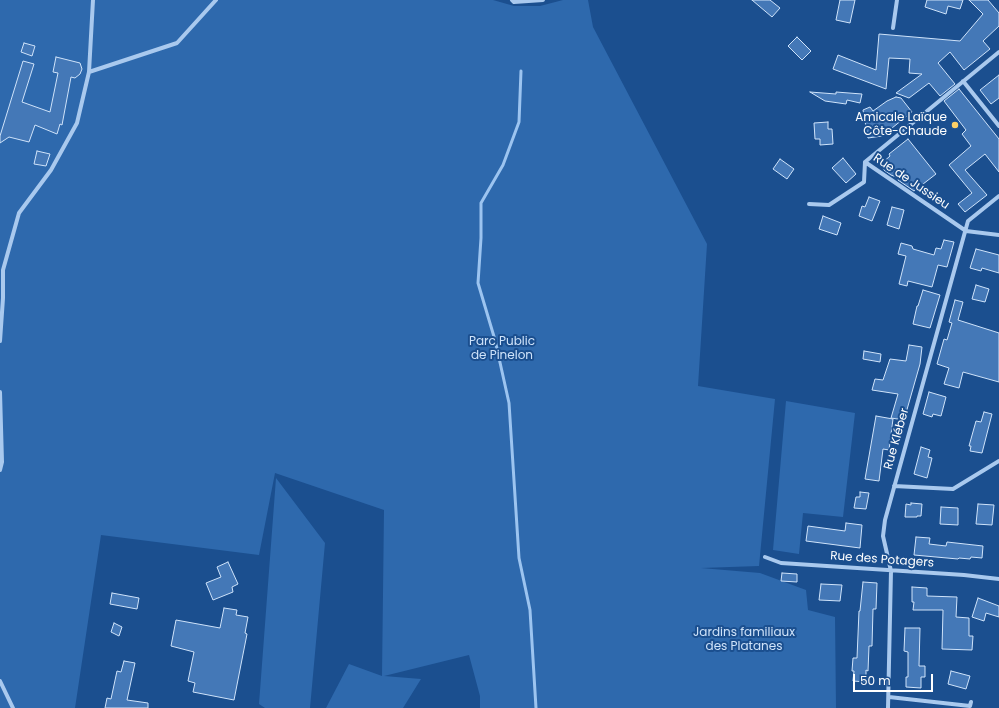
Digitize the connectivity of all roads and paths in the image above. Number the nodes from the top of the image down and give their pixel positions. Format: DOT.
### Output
graph roads {
  1 [pos="93,0"];
  2 [pos="216,0"];
  3 [pos="512,0"];
  4 [pos="543,0"];
  5 [pos="897,0"];
  6 [pos="893,28"];
  7 [pos="999,52"];
  8 [pos="88,72"];
  9 [pos="963,81"];
  10 [pos="999,126"];
  11 [pos="865,162"];
  12 [pos="999,196"];
  13 [pos="809,204"];
  14 [pos="966,231"];
  15 [pos="999,235"];
  16 [pos="0,341"];
  17 [pos="0,392"];
  18 [pos="999,461"];
  19 [pos="0,470"];
  20 [pos="894,486"];
  21 [pos="765,557"];
  22 [pos="891,571"];
  23 [pos="999,580"];
  24 [pos="0,680"];
  25 [pos="888,698"];
  26 [pos="971,702"];
  27 [pos="13,708"];
  28 [pos="888,708"];
  1 -- 8 [label="street"];
  2 -- 8 [label="street"];
  3 -- 4 [label="street"];
  5 -- 6 [label="street"];
  7 -- 9 [label="street"];
  8 -- 16 [label="street"];
  9 -- 10 [label="street"];
  9 -- 11 [label="street"];
  11 -- 13 [label="street, Rue de Jussieu"];
  11 -- 14 [label="street, Rue de Jussieu"];
  12 -- 14 [label="street, Rue Kléber"];
  14 -- 15 [label="street, Rue de Jussieu"];
  14 -- 20 [label="street, Rue Kléber"];
  17 -- 19 [label="street"];
  18 -- 20 [label="street"];
  20 -- 22 [label="street, Rue Kléber"];
  21 -- 22 [label="street, Rue des Potagers"];
  22 -- 23 [label="street, Rue des Potagers"];
  22 -- 25 [label="street, Rue Kléber"];
  24 -- 27 [label="street"];
  25 -- 26 [label="street"];
  25 -- 28 [label="street, Rue Kléber"];
}
